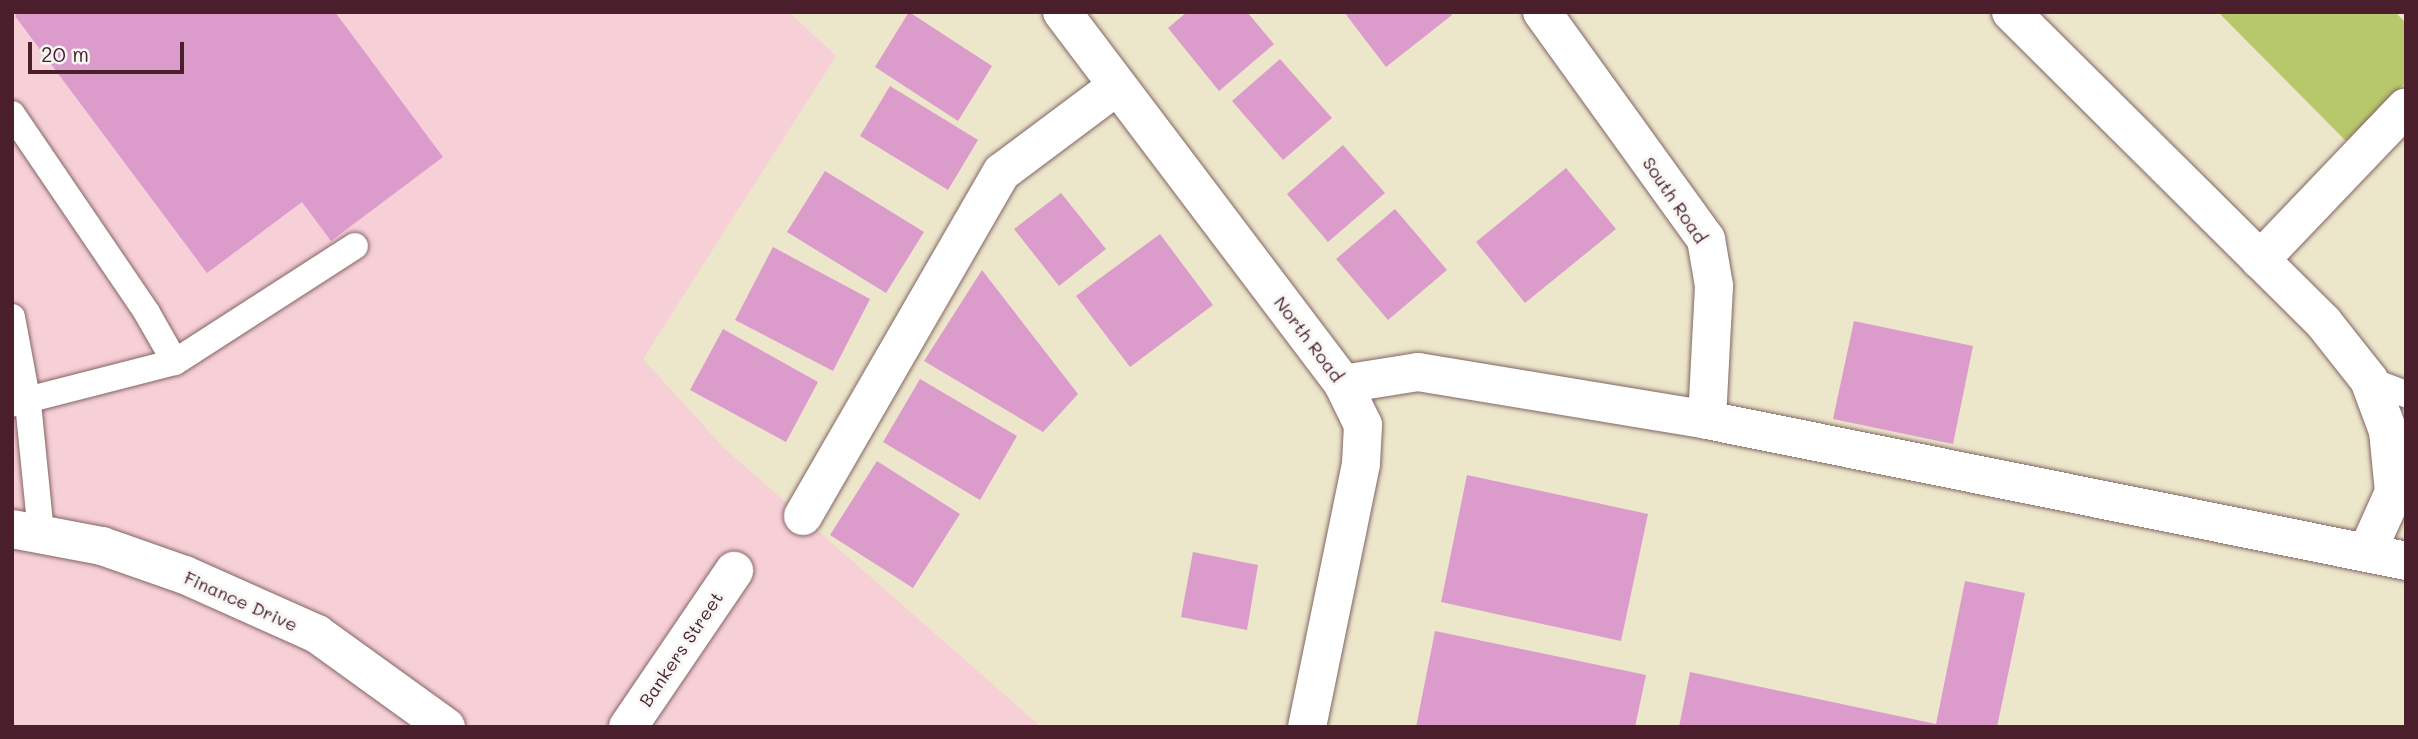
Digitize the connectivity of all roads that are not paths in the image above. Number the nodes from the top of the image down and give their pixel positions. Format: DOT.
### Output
graph roads {
  1 [pos="1062,12"];
  2 [pos="1542,12"];
  3 [pos="2011,12"];
  4 [pos="1117,86"];
  5 [pos="2406,107"];
  6 [pos="12,114"];
  7 [pos="355,246"];
  8 [pos="2260,260"];
  9 [pos="12,317"];
  10 [pos="175,362"];
  11 [pos="2369,380"];
  12 [pos="1343,384"];
  13 [pos="2406,394"];
  14 [pos="20,403"];
  15 [pos="1707,420"];
  16 [pos="803,516"];
  17 [pos="27,531"];
  18 [pos="2367,552"];
  19 [pos="2406,561"];
  20 [pos="734,571"];
  21 [pos="446,727"];
  22 [pos="628,727"];
  23 [pos="1307,727"];
  1 -- 4 [label="street, North Road"];
  2 -- 15 [label="street, South Road"];
  3 -- 8 [label="street"];
  4 -- 12 [label="street, North Road"];
  4 -- 16 [label="street"];
  5 -- 8 [label="street"];
  6 -- 10 [label="lane"];
  7 -- 10 [label="lane"];
  8 -- 11 [label="street"];
  9 -- 14 [label="lane"];
  10 -- 14 [label="lane"];
  11 -- 13 [label="lane"];
  11 -- 18 [label="street"];
  12 -- 15 [label="street"];
  12 -- 23 [label="street, North Road"];
  14 -- 17 [label="lane"];
  15 -- 18 [label="street"];
  17 -- 21 [label="street, Finance Drive"];
  18 -- 19 [label="street"];
  20 -- 22 [label="street, Bankers Street"];
}
